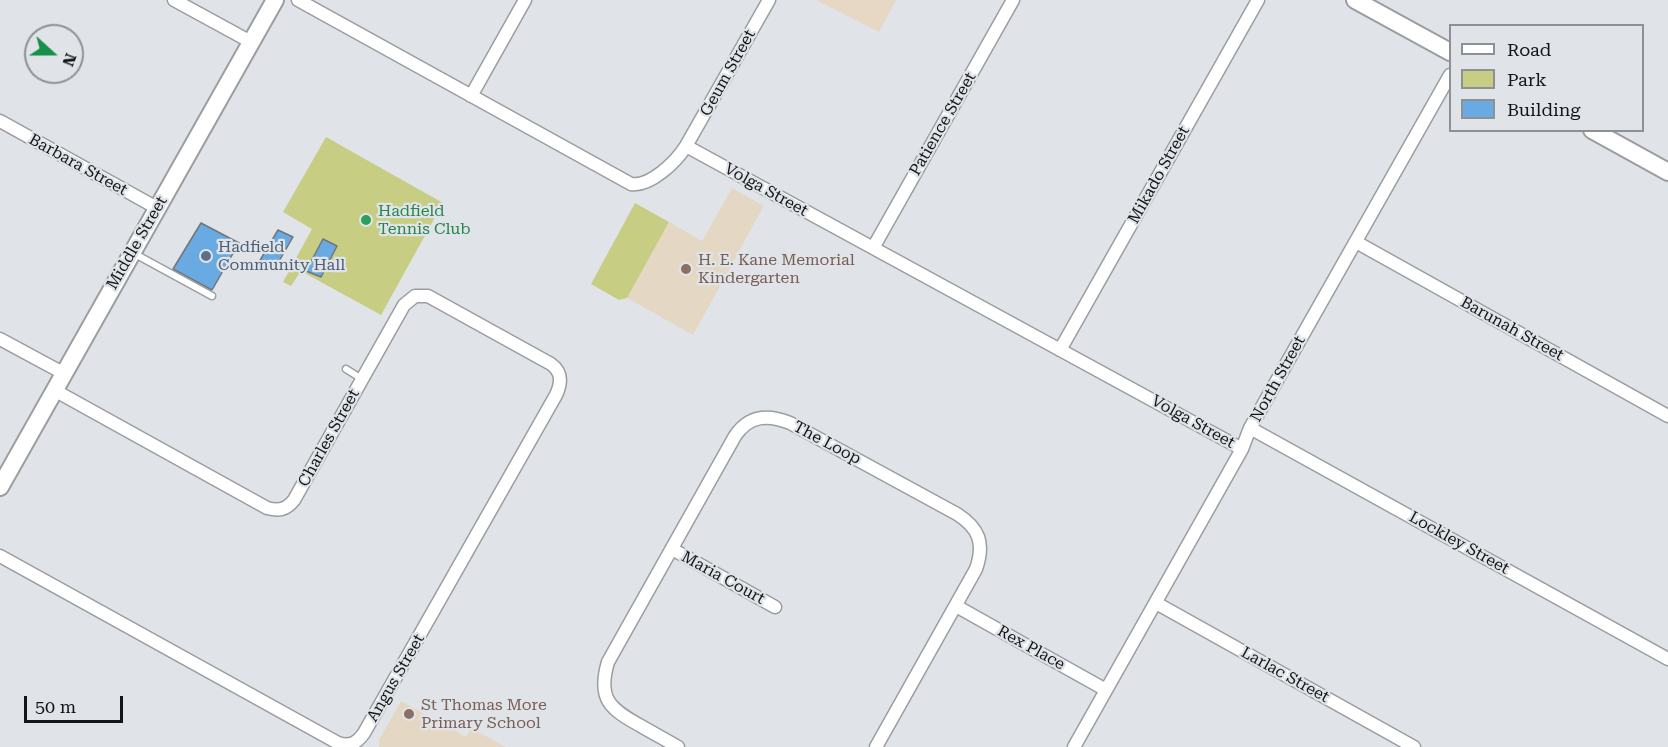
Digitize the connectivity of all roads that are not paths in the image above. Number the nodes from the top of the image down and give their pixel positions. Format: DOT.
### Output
graph roads {
  1 [pos="174,0"];
  2 [pos="275,0"];
  3 [pos="298,0"];
  4 [pos="525,0"];
  5 [pos="769,0"];
  6 [pos="1013,0"];
  7 [pos="1258,0"];
  8 [pos="1354,0"];
  9 [pos="251,42"];
  10 [pos="1449,51"];
  11 [pos="1449,77"];
  12 [pos="471,96"];
  13 [pos="0,121"];
  14 [pos="1596,132"];
  15 [pos="686,146"];
  16 [pos="1668,172"];
  17 [pos="157,208"];
  18 [pos="1356,242"];
  19 [pos="873,248"];
  20 [pos="132,252"];
  21 [pos="212,296"];
  22 [pos="0,339"];
  23 [pos="1060,350"];
  24 [pos="346,369"];
  25 [pos="63,374"];
  26 [pos="362,379"];
  27 [pos="560,384"];
  28 [pos="54,390"];
  29 [pos="1668,416"];
  30 [pos="1250,428"];
  31 [pos="1242,449"];
  32 [pos="0,487"];
  33 [pos="672,549"];
  34 [pos="0,556"];
  35 [pos="1156,603"];
  36 [pos="775,606"];
  37 [pos="956,606"];
  38 [pos="1668,659"];
  39 [pos="1106,690"];
  40 [pos="678,747"];
  41 [pos="876,747"];
  42 [pos="1074,747"];
  43 [pos="1414,747"];
  1 -- 9 [label="street"];
  2 -- 9 [label="street, Middle Street"];
  3 -- 12 [label="street"];
  4 -- 12 [label="street"];
  5 -- 15 [label="street, Geum Street"];
  6 -- 19 [label="street, Patience Street"];
  7 -- 23 [label="street, Mikado Street"];
  8 -- 10 [label="street"];
  9 -- 17 [label="street, Middle Street"];
  11 -- 18 [label="street, North Street"];
  12 -- 15 [label="street"];
  13 -- 17 [label="street, Barbara Street"];
  14 -- 16 [label="street"];
  15 -- 19 [label="street, Volga Street"];
  17 -- 20 [label="street, Middle Street"];
  18 -- 29 [label="street, Barunah Street"];
  18 -- 30 [label="street, North Street"];
  19 -- 23 [label="street, Volga Street"];
  20 -- 21 [label="lane"];
  20 -- 25 [label="street, Middle Street"];
  22 -- 25 [label="street"];
  23 -- 31 [label="street, Volga Street"];
  24 -- 26 [label="lane"];
  25 -- 28 [label="street, Middle Street"];
  26 -- 27 [label="street, Charles Street"];
  26 -- 28 [label="street, Charles Street"];
  27 -- 34 [label="street, Angus Street"];
  28 -- 32 [label="street, Middle Street"];
  30 -- 31 [label="street, North Street"];
  30 -- 38 [label="street, Lockley Street"];
  31 -- 35 [label="street, North Street"];
  33 -- 36 [label="street, Maria Court"];
  33 -- 37 [label="street, The Loop"];
  33 -- 40 [label="street, The Loop"];
  35 -- 39 [label="street, North Street"];
  35 -- 43 [label="street, Larlac Street"];
  37 -- 39 [label="street, Rex Place"];
  37 -- 41 [label="street, The Loop"];
  39 -- 42 [label="street, North Street"];
}
